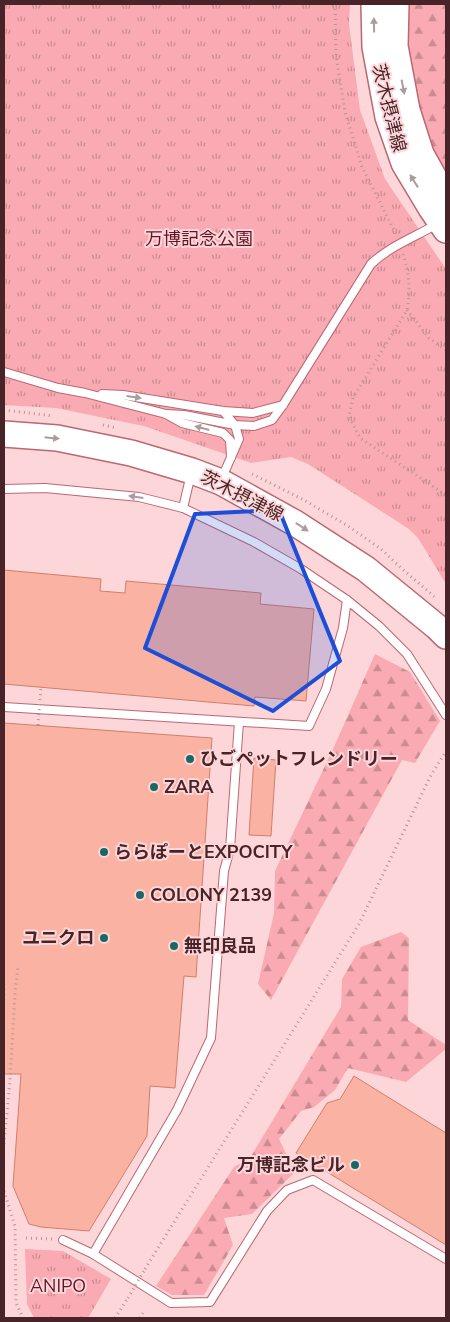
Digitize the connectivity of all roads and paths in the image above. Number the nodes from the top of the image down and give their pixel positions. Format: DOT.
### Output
graph roads {
  1 [pos="374,4"];
  2 [pos="396,4"];
  3 [pos="444,217"];
  4 [pos="407,310"];
  5 [pos="446,350"];
  6 [pos="4,372"];
  7 [pos="85,394"];
  8 [pos="283,405"];
  9 [pos="223,411"];
  10 [pos="166,414"];
  11 [pos="235,425"];
  12 [pos="4,434"];
  13 [pos="231,457"];
  14 [pos="192,471"];
  15 [pos="220,482"];
  16 [pos="4,489"];
  17 [pos="183,508"];
  18 [pos="347,600"];
  19 [pos="446,636"];
  20 [pos="41,687"];
  21 [pos="4,707"];
  22 [pos="446,715"];
  23 [pos="239,722"];
  24 [pos="38,725"];
  25 [pos="446,751"];
  26 [pos="18,966"];
  27 [pos="5,988"];
  28 [pos="4,996"];
  29 [pos="4,1144"];
  30 [pos="4,1191"];
  31 [pos="26,1238"];
  32 [pos="63,1240"];
  33 [pos="93,1254"];
  34 [pos="446,1259"];
  35 [pos="143,1314"];
  36 [pos="23,1318"];
  37 [pos="115,1318"];
  38 [pos="140,1318"];
  3 -- 1 [label="main road, 茨木摂津線, one-way"];
  2 -- 3 [label="main road, 茨木摂津線, one-way"];
  3 -- 8 [label="lane"];
  4 -- 5 [label="path"];
  6 -- 7 [label="lane"];
  7 -- 9 [label="lane, one-way"];
  7 -- 10 [label="lane"];
  8 -- 9 [label="lane"];
  8 -- 11 [label="lane"];
  9 -- 11 [label="lane"];
  10 -- 11 [label="lane"];
  13 -- 10 [label="lane, one-way"];
  11 -- 13 [label="lane"];
  12 -- 14 [label="main road, 茨木摂津線, one-way"];
  13 -- 15 [label="lane"];
  14 -- 15 [label="main road, 茨木摂津線"];
  14 -- 17 [label="lane"];
  15 -- 19 [label="main road, 茨木摂津線, one-way"];
  17 -- 16 [label="lane, one-way"];
  17 -- 18 [label="lane"];
  18 -- 22 [label="lane"];
  18 -- 23 [label="lane"];
  20 -- 24 [label="path, bridge"];
  21 -- 23 [label="lane"];
  23 -- 33 [label="lane"];
  25 -- 37 [label="path, bridge"];
  26 -- 29 [label="path"];
  27 -- 28 [label="path"];
  30 -- 36 [label="path"];
  31 -- 32 [label="path"];
  32 -- 33 [label="lane"];
  33 -- 34 [label="lane"];
  35 -- 38 [label="path"];
}
